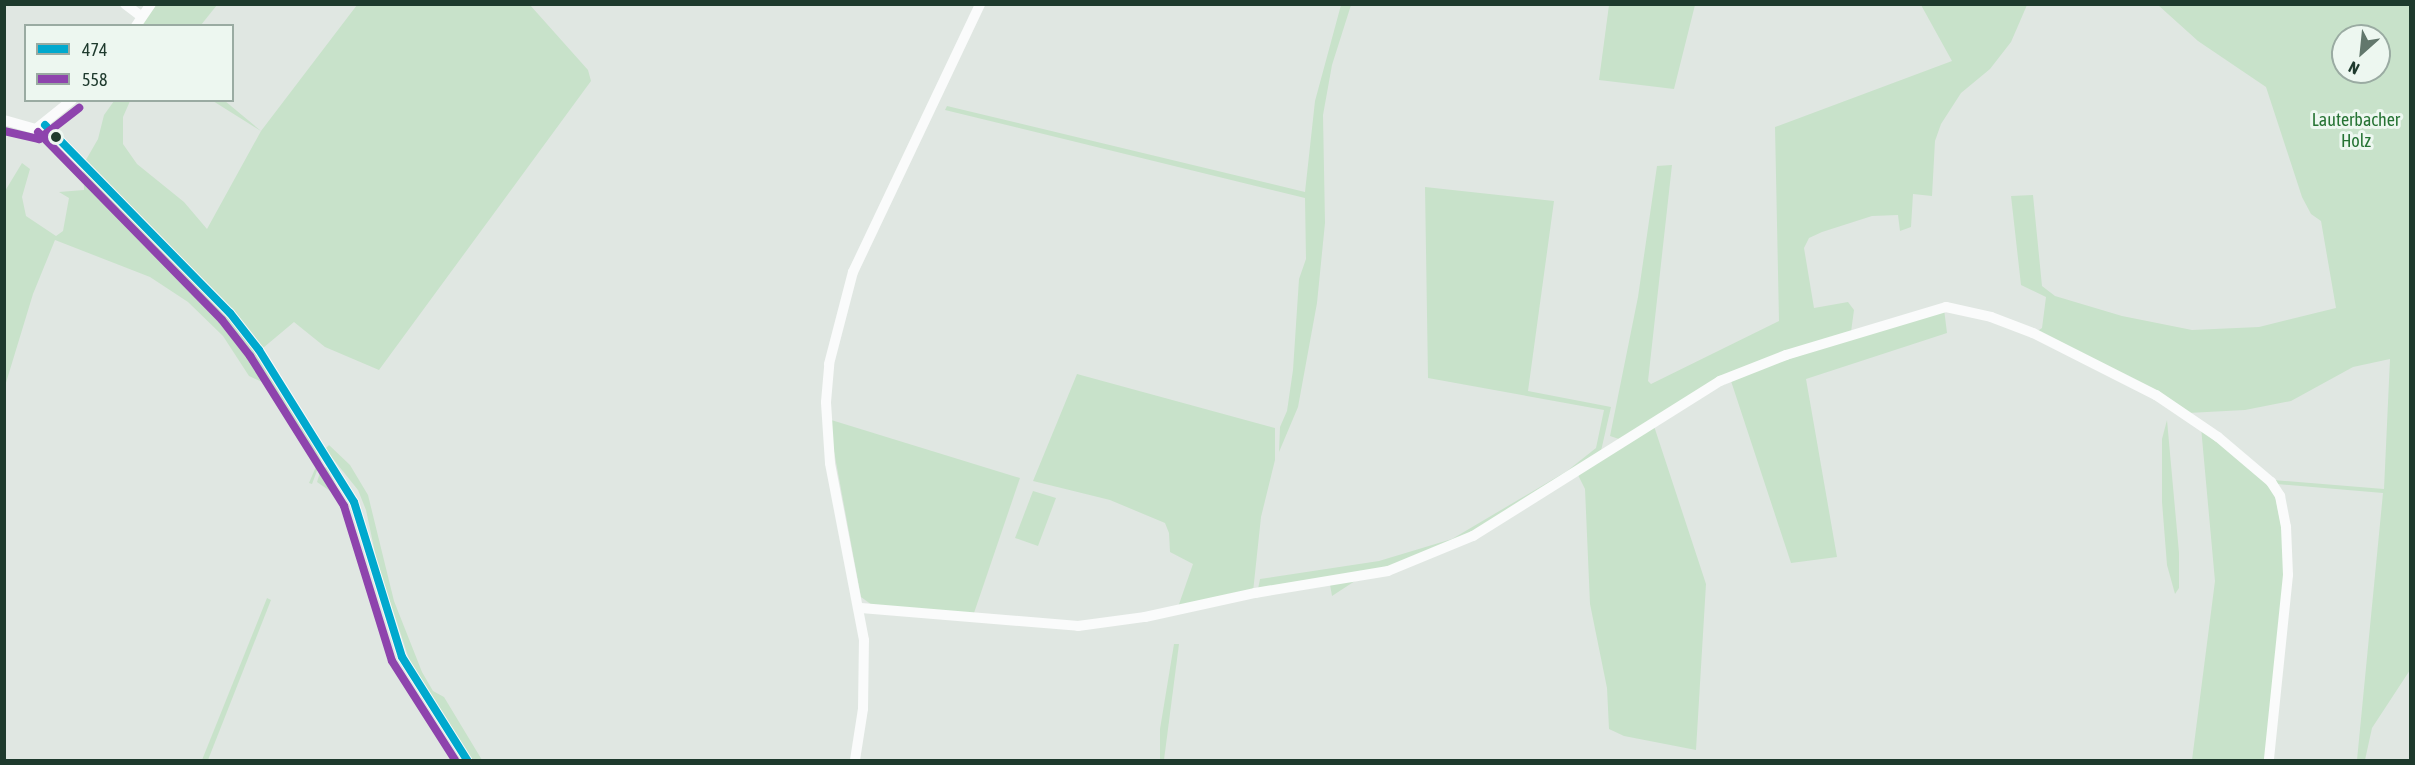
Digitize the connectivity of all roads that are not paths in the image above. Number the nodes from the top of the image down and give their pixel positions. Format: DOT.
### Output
graph roads {
  1 [pos="125,4"];
  2 [pos="151,4"];
  3 [pos="980,4"];
  4 [pos="139,21"];
  5 [pos="70,102"];
  6 [pos="4,120"];
  7 [pos="45,124"];
  8 [pos="861,608"];
  9 [pos="467,760"];
  10 [pos="855,760"];
  11 [pos="2268,760"];
  1 -- 4 [label="street"];
  2 -- 4 [label="street"];
  3 -- 8 [label="street"];
  5 -- 7 [label="street"];
  6 -- 7 [label="street"];
  7 -- 9 [label="street"];
  8 -- 10 [label="street"];
  8 -- 11 [label="street"];
}
